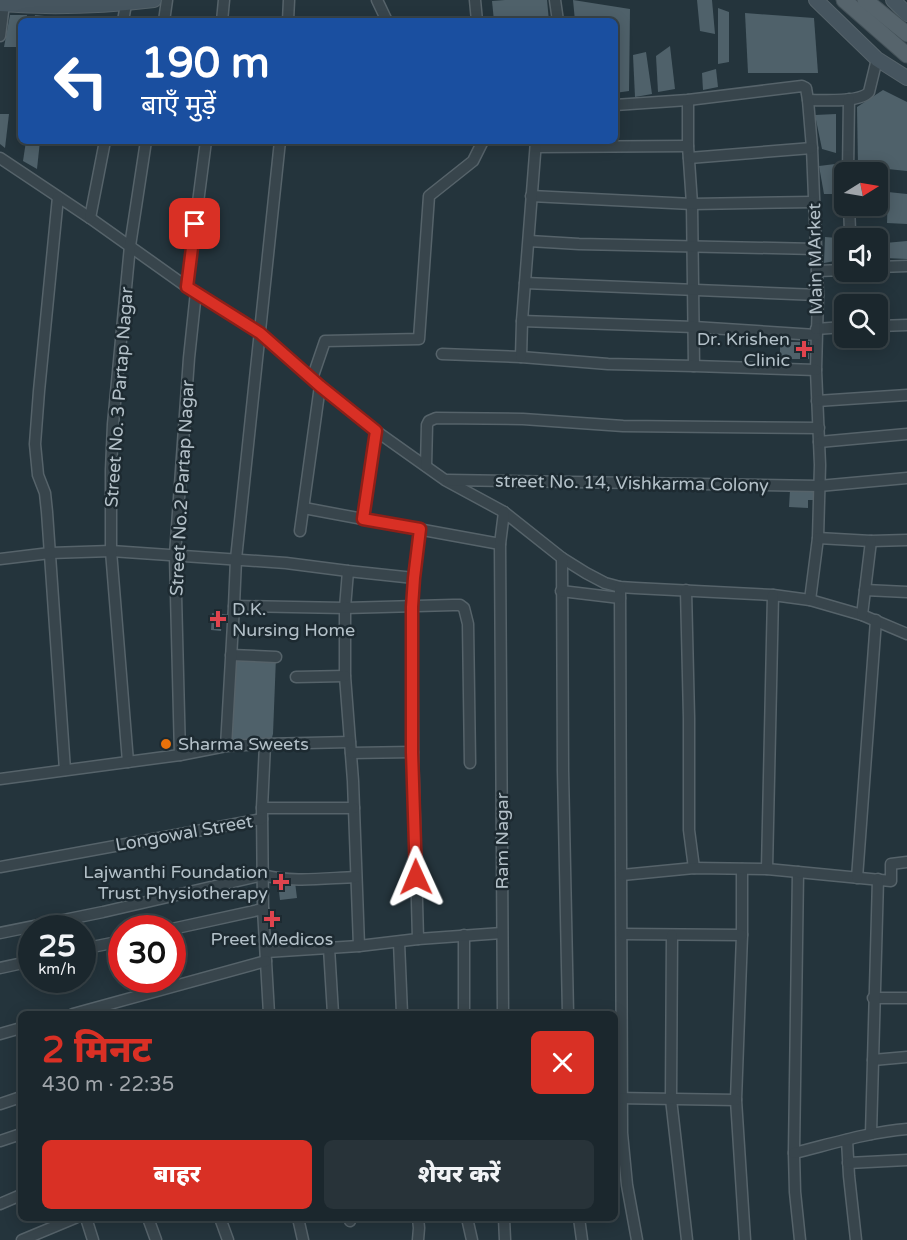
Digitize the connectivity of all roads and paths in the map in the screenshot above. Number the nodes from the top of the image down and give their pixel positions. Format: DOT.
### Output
graph roads {
  1 [pos="154,0"];
  2 [pos="167,0"];
  3 [pos="224,0"];
  4 [pos="289,0"];
  5 [pos="377,0"];
  6 [pos="475,0"];
  7 [pos="555,0"];
  8 [pos="816,0"];
  9 [pos="844,0"];
  10 [pos="865,0"];
  11 [pos="893,0"];
  12 [pos="2,4"];
  13 [pos="126,4"];
  14 [pos="907,14"];
  15 [pos="124,18"];
  16 [pos="164,18"];
  17 [pos="222,18"];
  18 [pos="288,18"];
  19 [pos="386,18"];
  20 [pos="477,18"];
  21 [pos="558,18"];
  22 [pos="907,34"];
  23 [pos="0,36"];
  24 [pos="907,55"];
  25 [pos="877,59"];
  26 [pos="907,78"];
  27 [pos="849,99"];
  28 [pos="688,100"];
  29 [pos="808,100"];
  30 [pos="618,105"];
  31 [pos="104,144"];
  32 [pos="146,144"];
  33 [pos="206,144"];
  34 [pos="280,144"];
  35 [pos="482,144"];
  36 [pos="536,144"];
  37 [pos="688,146"];
  38 [pos="812,148"];
  39 [pos="689,158"];
  40 [pos="0,162"];
  41 [pos="848,162"];
  42 [pos="531,196"];
  43 [pos="58,197"];
  44 [pos="813,202"];
  45 [pos="692,204"];
  46 [pos="90,218"];
  47 [pos="529,241"];
  48 [pos="130,246"];
  49 [pos="693,247"];
  50 [pos="816,249"];
  51 [pos="907,266"];
  52 [pos="888,267"];
  53 [pos="834,271"];
  54 [pos="817,272"];
  55 [pos="525,283"];
  56 [pos="192,290"];
  57 [pos="694,290"];
  58 [pos="818,296"];
  59 [pos="522,321"];
  60 [pos="907,325"];
  61 [pos="888,326"];
  62 [pos="694,327"];
  63 [pos="834,329"];
  64 [pos="816,332"];
  65 [pos="260,333"];
  66 [pos="442,354"];
  67 [pos="521,357"];
  68 [pos="694,366"];
  69 [pos="816,370"];
  70 [pos="316,382"];
  71 [pos="907,394"];
  72 [pos="817,401"];
  73 [pos="819,428"];
  74 [pos="376,431"];
  75 [pos="907,434"];
  76 [pos="819,442"];
  77 [pos="426,466"];
  78 [pos="907,478"];
  79 [pos="445,480"];
  80 [pos="819,486"];
  81 [pos="304,508"];
  82 [pos="504,512"];
  83 [pos="363,519"];
  84 [pos="420,529"];
  85 [pos="300,531"];
  86 [pos="818,538"];
  87 [pos="907,540"];
  88 [pos="871,541"];
  89 [pos="500,544"];
  90 [pos="111,550"];
  91 [pos="50,553"];
  92 [pos="175,555"];
  93 [pos="562,558"];
  94 [pos="0,559"];
  95 [pos="236,559"];
  96 [pos="348,571"];
  97 [pos="414,578"];
  98 [pos="686,590"];
  99 [pos="865,590"];
  100 [pos="561,591"];
  101 [pos="620,592"];
  102 [pos="907,592"];
  103 [pos="773,595"];
  104 [pos="810,600"];
  105 [pos="234,606"];
  106 [pos="412,607"];
  107 [pos="345,608"];
  108 [pos="862,615"];
  109 [pos="876,620"];
  110 [pos="907,634"];
  111 [pos="231,655"];
  112 [pos="276,657"];
  113 [pos="296,676"];
  114 [pos="345,676"];
  115 [pos="265,744"];
  116 [pos="226,746"];
  117 [pos="350,747"];
  118 [pos="412,752"];
  119 [pos="180,755"];
  120 [pos="128,762"];
  121 [pos="470,763"];
  122 [pos="65,770"];
  123 [pos="0,779"];
  124 [pos="354,808"];
  125 [pos="262,814"];
  126 [pos="907,862"];
  127 [pos="0,867"];
  128 [pos="694,868"];
  129 [pos="742,869"];
  130 [pos="767,869"];
  131 [pos="798,872"];
  132 [pos="263,875"];
  133 [pos="622,875"];
  134 [pos="356,877"];
  135 [pos="856,878"];
  136 [pos="878,879"];
  137 [pos="263,909"];
  138 [pos="186,926"];
  139 [pos="0,933"];
  140 [pos="502,933"];
  141 [pos="621,934"];
  142 [pos="672,934"];
  143 [pos="464,935"];
  144 [pos="742,935"];
  145 [pos="418,939"];
  146 [pos="399,942"];
  147 [pos="359,946"];
  148 [pos="329,948"];
  149 [pos="266,957"];
  150 [pos="18,964"];
  151 [pos="0,968"];
  152 [pos="873,998"];
  153 [pos="907,998"];
  154 [pos="83,1011"];
  155 [pos="269,1011"];
  156 [pos="333,1011"];
  157 [pos="402,1011"];
  158 [pos="464,1011"];
  159 [pos="503,1011"];
  160 [pos="568,1011"];
  161 [pos="18,1029"];
  162 [pos="0,1034"];
  163 [pos="907,1057"];
  164 [pos="873,1060"];
  165 [pos="18,1098"];
  166 [pos="618,1098"];
  167 [pos="671,1099"];
  168 [pos="736,1100"];
  169 [pos="0,1104"];
  170 [pos="907,1129"];
  171 [pos="871,1134"];
  172 [pos="18,1135"];
  173 [pos="848,1140"];
  174 [pos="0,1141"];
  175 [pos="794,1153"];
  176 [pos="907,1160"];
  177 [pos="848,1164"];
  178 [pos="627,1185"];
  179 [pos="618,1186"];
  180 [pos="18,1196"];
  181 [pos="0,1204"];
  182 [pos="69,1221"];
  183 [pos="87,1221"];
  184 [pos="149,1221"];
  185 [pos="221,1221"];
  186 [pos="299,1221"];
  187 [pos="421,1221"];
  188 [pos="468,1221"];
  189 [pos="504,1221"];
  190 [pos="579,1221"];
  191 [pos="40,1237"];
  192 [pos="22,1240"];
  193 [pos="93,1240"];
  194 [pos="156,1240"];
  195 [pos="228,1240"];
  196 [pos="303,1240"];
  197 [pos="418,1240"];
  198 [pos="472,1240"];
  199 [pos="505,1240"];
  200 [pos="582,1240"];
  201 [pos="637,1240"];
  202 [pos="687,1240"];
  203 [pos="745,1240"];
  204 [pos="800,1240"];
  205 [pos="856,1240"];
  1 -- 13 [label="street"];
  2 -- 16 [label="street"];
  3 -- 17 [label="street"];
  4 -- 18 [label="street"];
  5 -- 19 [label="street"];
  6 -- 20 [label="street"];
  7 -- 21 [label="street"];
  8 -- 25 [label="street"];
  9 -- 24 [label="main road"];
  10 -- 22 [label="main road"];
  11 -- 14 [label="street"];
  12 -- 13 [label="street"];
  12 -- 23 [label="street"];
  13 -- 15 [label="street"];
  25 -- 26 [label="street"];
  25 -- 27 [label="street"];
  27 -- 29 [label="street"];
  27 -- 41 [label="street"];
  28 -- 29 [label="street"];
  28 -- 30 [label="street"];
  28 -- 37 [label="street"];
  29 -- 38 [label="street, Main MArket"];
  31 -- 46 [label="street"];
  32 -- 48 [label="street, Street No. 3 Partap Nagar"];
  33 -- 56 [label="street, Street No.2 Partap Nagar"];
  34 -- 65 [label="street"];
  35 -- 70 [label="street"];
  36 -- 37 [label="street"];
  36 -- 42 [label="street"];
  37 -- 39 [label="street"];
  38 -- 39 [label="street"];
  38 -- 44 [label="street, Main MArket"];
  39 -- 45 [label="street"];
  40 -- 43 [label="street"];
  42 -- 45 [label="street"];
  42 -- 47 [label="street"];
  43 -- 46 [label="street"];
  43 -- 91 [label="street"];
  44 -- 45 [label="street"];
  44 -- 50 [label="street, Main MArket"];
  45 -- 49 [label="street"];
  46 -- 48 [label="street"];
  47 -- 49 [label="street"];
  47 -- 55 [label="street"];
  48 -- 56 [label="street"];
  48 -- 90 [label="street, Street No. 3 Partap Nagar"];
  49 -- 50 [label="street"];
  49 -- 57 [label="street"];
  50 -- 54 [label="street, Main MArket"];
  51 -- 52 [label="street"];
  53 -- 54 [label="street"];
  54 -- 58 [label="street, Main MArket"];
  55 -- 57 [label="street"];
  55 -- 59 [label="street"];
  56 -- 65 [label="street"];
  56 -- 92 [label="street, Street No.2 Partap Nagar"];
  57 -- 58 [label="street"];
  57 -- 62 [label="street"];
  58 -- 64 [label="street, Main MArket"];
  59 -- 62 [label="street"];
  59 -- 67 [label="street"];
  60 -- 61 [label="street"];
  62 -- 64 [label="street"];
  62 -- 68 [label="street"];
  63 -- 64 [label="street"];
  64 -- 69 [label="street, Main MArket"];
  65 -- 70 [label="street"];
  65 -- 95 [label="street"];
  66 -- 67 [label="street"];
  67 -- 68 [label="street"];
  68 -- 69 [label="street"];
  69 -- 72 [label="street, Main MArket"];
  70 -- 74 [label="street"];
  70 -- 81 [label="street"];
  71 -- 72 [label="street"];
  72 -- 73 [label="street, Main MArket"];
  73 -- 76 [label="street, Main MArket"];
  73 -- 77 [label="street"];
  74 -- 77 [label="street"];
  74 -- 83 [label="street"];
  75 -- 76 [label="street"];
  76 -- 80 [label="street, Main MArket"];
  77 -- 79 [label="street"];
  78 -- 80 [label="street, street No. 14, Vishkarma Colony"];
  79 -- 80 [label="street, street No. 14, Vishkarma Colony"];
  79 -- 82 [label="street"];
  80 -- 86 [label="street, Main MArket"];
  81 -- 83 [label="street"];
  81 -- 85 [label="street"];
  82 -- 89 [label="street, Ram Nagar"];
  82 -- 93 [label="street"];
  83 -- 84 [label="street"];
  84 -- 89 [label="street"];
  84 -- 97 [label="street"];
  86 -- 88 [label="street"];
  86 -- 104 [label="street, Main MArket"];
  87 -- 88 [label="street"];
  88 -- 99 [label="street"];
  89 -- 140 [label="street, Ram Nagar"];
  90 -- 91 [label="street"];
  90 -- 92 [label="street"];
  90 -- 120 [label="street, Street No. 3 Partap Nagar"];
  91 -- 94 [label="street"];
  91 -- 122 [label="street"];
  92 -- 95 [label="street"];
  92 -- 119 [label="street, Street No.2 Partap Nagar"];
  93 -- 100 [label="street"];
  93 -- 101 [label="street"];
  95 -- 96 [label="street"];
  95 -- 105 [label="street"];
  96 -- 97 [label="street"];
  96 -- 107 [label="street"];
  97 -- 106 [label="street"];
  98 -- 101 [label="street"];
  98 -- 103 [label="street"];
  98 -- 128 [label="street"];
  99 -- 102 [label="street"];
  99 -- 108 [label="street"];
  100 -- 101 [label="street"];
  100 -- 160 [label="street"];
  101 -- 133 [label="street"];
  103 -- 104 [label="street"];
  103 -- 130 [label="street"];
  104 -- 108 [label="street"];
  105 -- 107 [label="street"];
  105 -- 111 [label="street"];
  106 -- 107 [label="street"];
  106 -- 118 [label="street"];
  106 -- 121 [label="street"];
  107 -- 114 [label="street"];
  108 -- 109 [label="street"];
  109 -- 110 [label="street"];
  109 -- 135 [label="street"];
  111 -- 112 [label="street"];
  111 -- 116 [label="street"];
  113 -- 114 [label="street"];
  114 -- 117 [label="street"];
  115 -- 116 [label="street"];
  115 -- 117 [label="street"];
  115 -- 125 [label="street"];
  116 -- 119 [label="street"];
  117 -- 118 [label="street"];
  117 -- 124 [label="street"];
  118 -- 145 [label="street"];
  119 -- 120 [label="street"];
  120 -- 122 [label="street"];
  122 -- 123 [label="street"];
  124 -- 125 [label="street, Longowal Street"];
  124 -- 134 [label="street"];
  125 -- 127 [label="street, Longowal Street"];
  125 -- 132 [label="street"];
  126 -- 136 [label="street"];
  128 -- 129 [label="street"];
  128 -- 133 [label="street"];
  129 -- 130 [label="street"];
  129 -- 144 [label="street"];
  130 -- 131 [label="street"];
  131 -- 135 [label="street"];
  131 -- 175 [label="street"];
  132 -- 134 [label="street"];
  132 -- 137 [label="street"];
  132 -- 139 [label="street"];
  133 -- 141 [label="street"];
  134 -- 147 [label="street"];
  135 -- 136 [label="street"];
  136 -- 152 [label="street"];
  137 -- 138 [label="street"];
  137 -- 149 [label="street"];
  140 -- 143 [label="street"];
  140 -- 159 [label="street, Ram Nagar"];
  141 -- 142 [label="street"];
  141 -- 166 [label="street"];
  142 -- 144 [label="street"];
  142 -- 167 [label="street"];
  143 -- 145 [label="street"];
  143 -- 158 [label="street"];
  144 -- 168 [label="street"];
  145 -- 146 [label="street"];
  146 -- 147 [label="street"];
  146 -- 157 [label="street"];
  147 -- 148 [label="street"];
  148 -- 149 [label="street"];
  148 -- 156 [label="street"];
  149 -- 154 [label="street"];
  149 -- 155 [label="street"];
  150 -- 151 [label="street"];
  152 -- 153 [label="street"];
  152 -- 164 [label="street"];
  161 -- 162 [label="street"];
  163 -- 164 [label="street"];
  164 -- 171 [label="street"];
  165 -- 169 [label="street"];
  166 -- 167 [label="street"];
  166 -- 178 [label="street"];
  167 -- 168 [label="street"];
  167 -- 202 [label="street"];
  168 -- 203 [label="street"];
  170 -- 171 [label="street"];
  171 -- 173 [label="street"];
  172 -- 174 [label="street"];
  173 -- 175 [label="street"];
  173 -- 177 [label="street"];
  175 -- 204 [label="street"];
  176 -- 177 [label="street"];
  177 -- 205 [label="street"];
  178 -- 179 [label="street"];
  178 -- 201 [label="street"];
  180 -- 181 [label="street"];
  182 -- 191 [label="street"];
  183 -- 193 [label="street"];
  184 -- 194 [label="street"];
  185 -- 195 [label="street"];
  186 -- 196 [label="street"];
  187 -- 197 [label="street"];
  188 -- 198 [label="street"];
  189 -- 199 [label="street"];
  190 -- 200 [label="street"];
  191 -- 192 [label="street"];
}
